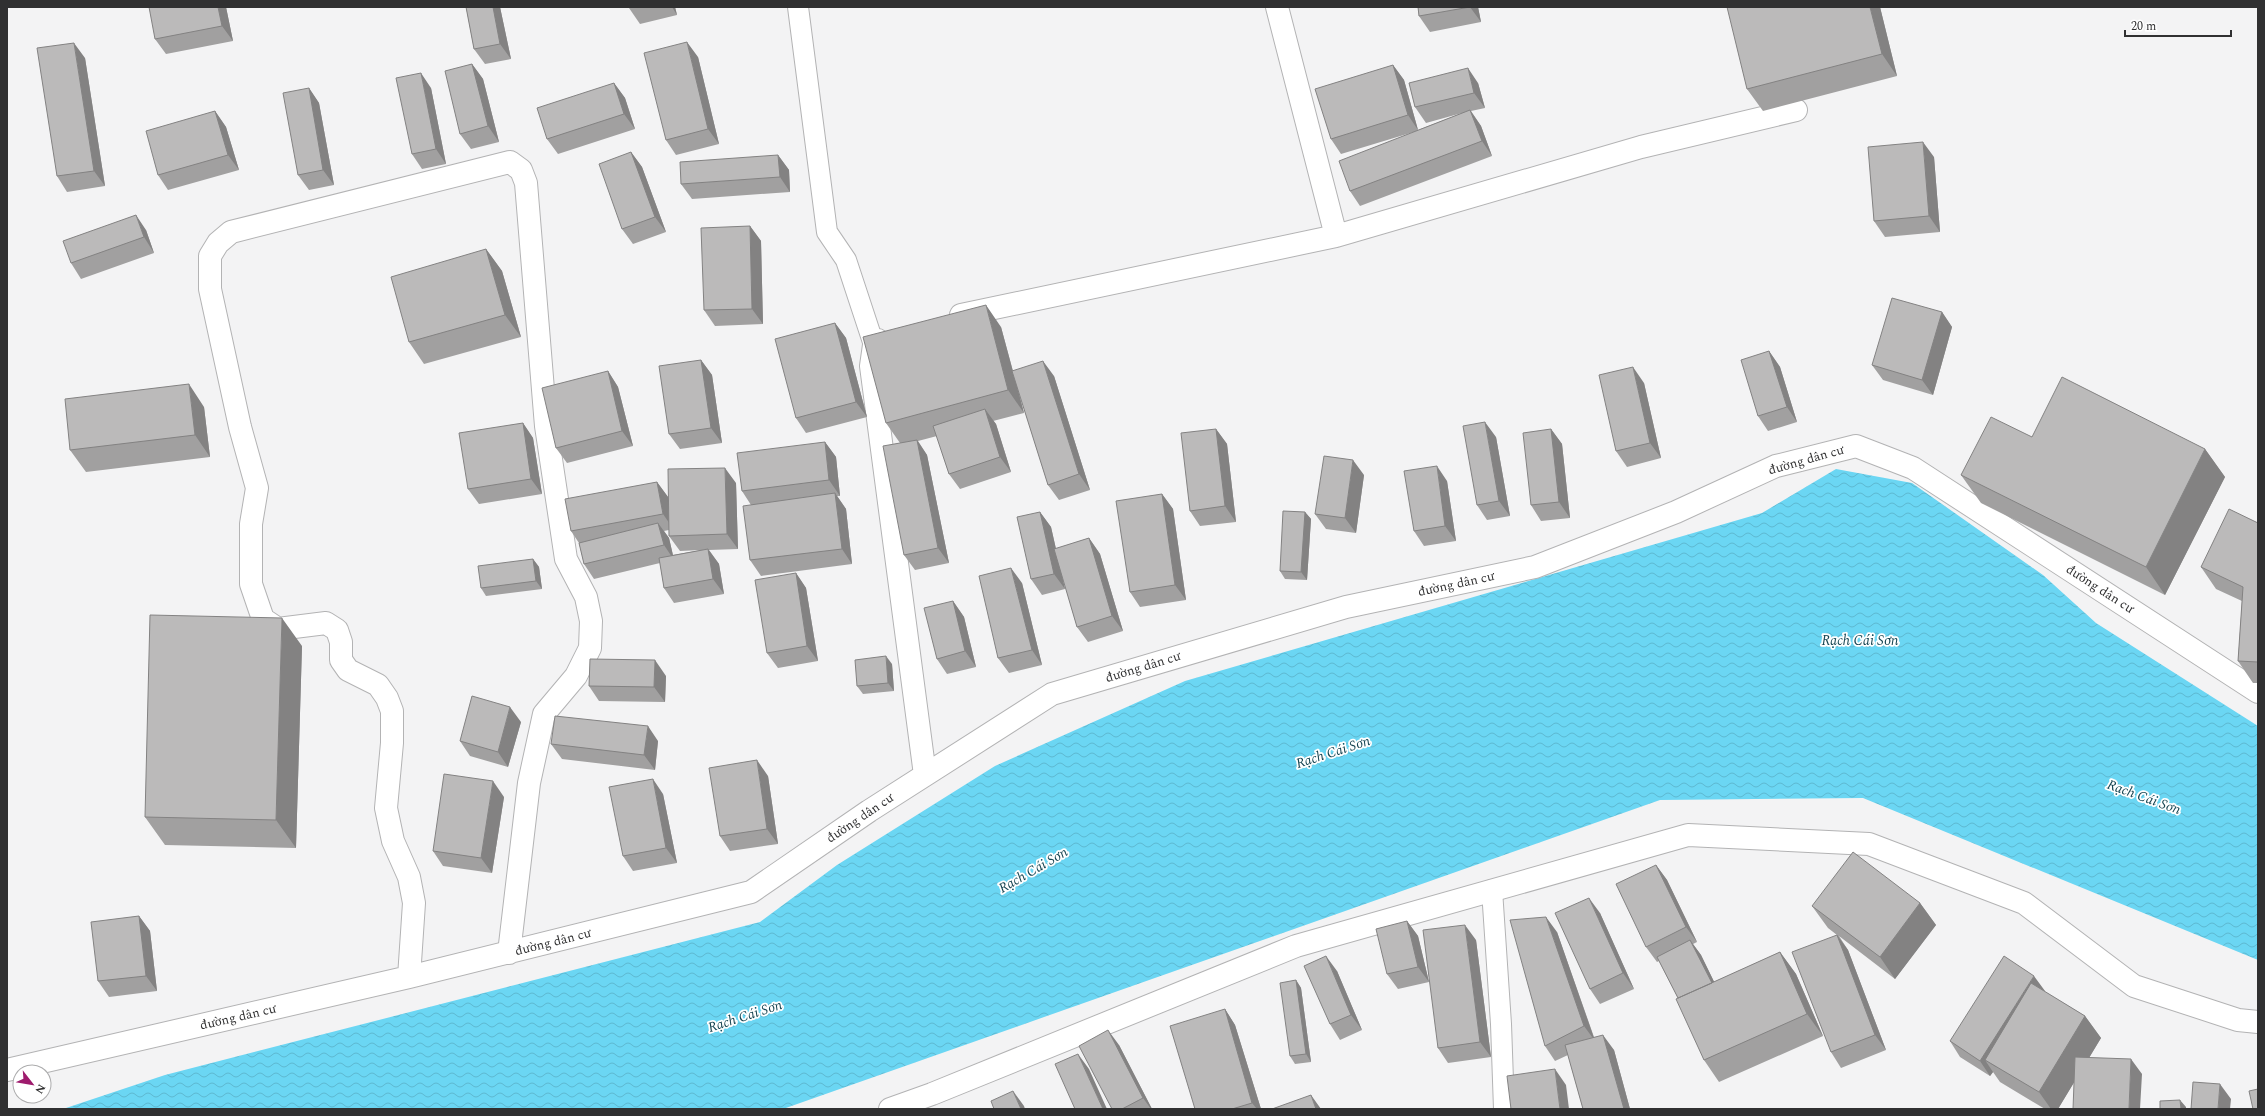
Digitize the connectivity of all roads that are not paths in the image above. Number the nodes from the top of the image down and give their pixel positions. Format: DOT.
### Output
graph roads {
  1 [pos="798,7"];
  2 [pos="1276,7"];
  3 [pos="1796,110"];
  4 [pos="1336,236"];
  5 [pos="941,319"];
  6 [pos="894,333"];
  7 [pos="874,345"];
  8 [pos="2258,692"];
  9 [pos="925,775"];
  10 [pos="1492,890"];
  11 [pos="509,953"];
  12 [pos="409,977"];
  13 [pos="2258,1022"];
  14 [pos="7,1070"];
  15 [pos="890,1109"];
  16 [pos="1504,1109"];
  1 -- 7 [label="lane"];
  2 -- 4 [label="street"];
  3 -- 4 [label="street"];
  4 -- 5 [label="street"];
  6 -- 7 [label="street"];
  7 -- 9 [label="street"];
  8 -- 9 [label="street, đường dân cư"];
  9 -- 11 [label="street, đường dân cư"];
  10 -- 13 [label="street"];
  10 -- 15 [label="street"];
  10 -- 16 [label="lane"];
  11 -- 12 [label="street, đường dân cư"];
  11 -- 12 [label="street"];
  12 -- 14 [label="street, đường dân cư"];
}
